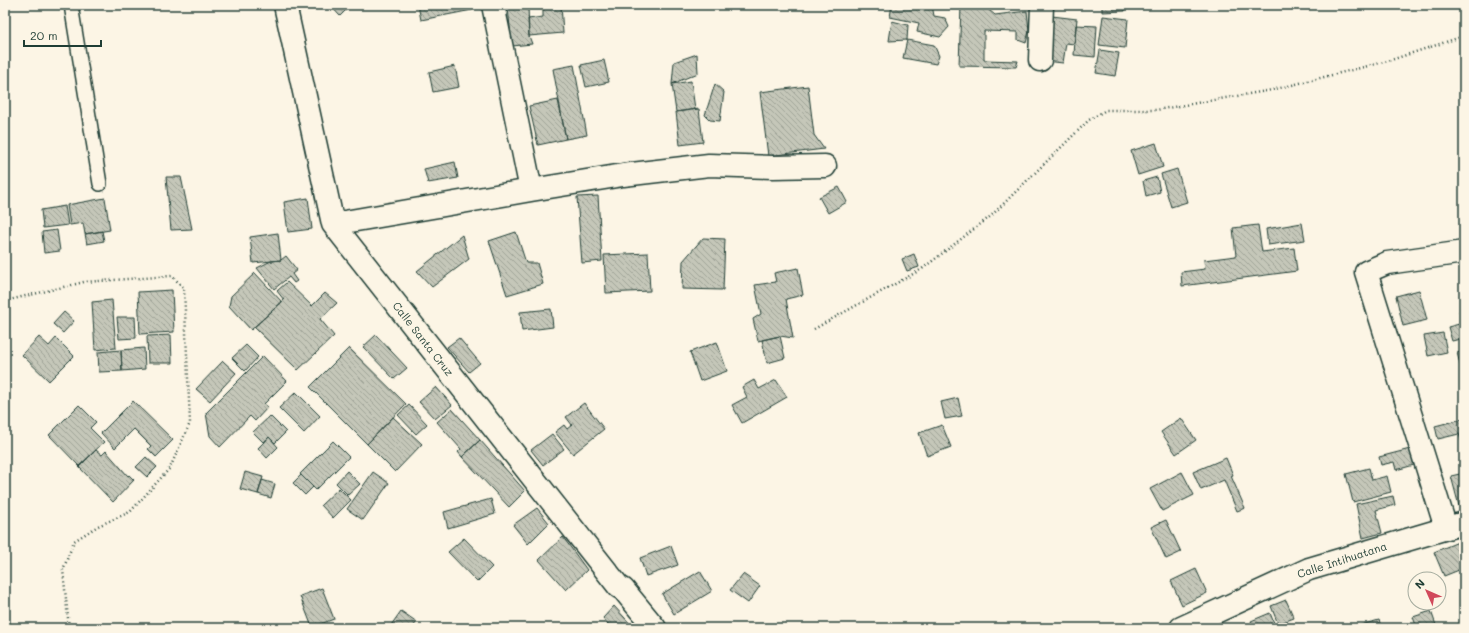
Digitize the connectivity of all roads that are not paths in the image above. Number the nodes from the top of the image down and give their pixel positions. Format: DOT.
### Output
graph roads {
  1 [pos="71,5"];
  2 [pos="285,5"];
  3 [pos="493,5"];
  4 [pos="1042,5"];
  5 [pos="1040,60"];
  6 [pos="825,166"];
  7 [pos="100,184"];
  8 [pos="531,190"];
  9 [pos="333,224"];
  10 [pos="1464,252"];
  11 [pos="1455,526"];
  12 [pos="656,628"];
  13 [pos="1180,628"];
  1 -- 7 [label="lane"];
  2 -- 9 [label="street, Calle Santa Cruz"];
  3 -- 8 [label="street"];
  4 -- 5 [label="street"];
  6 -- 8 [label="street"];
  8 -- 9 [label="street"];
  9 -- 12 [label="street, Calle Santa Cruz"];
  10 -- 11 [label="street"];
  11 -- 13 [label="street, Calle Intihuatana"];
}
